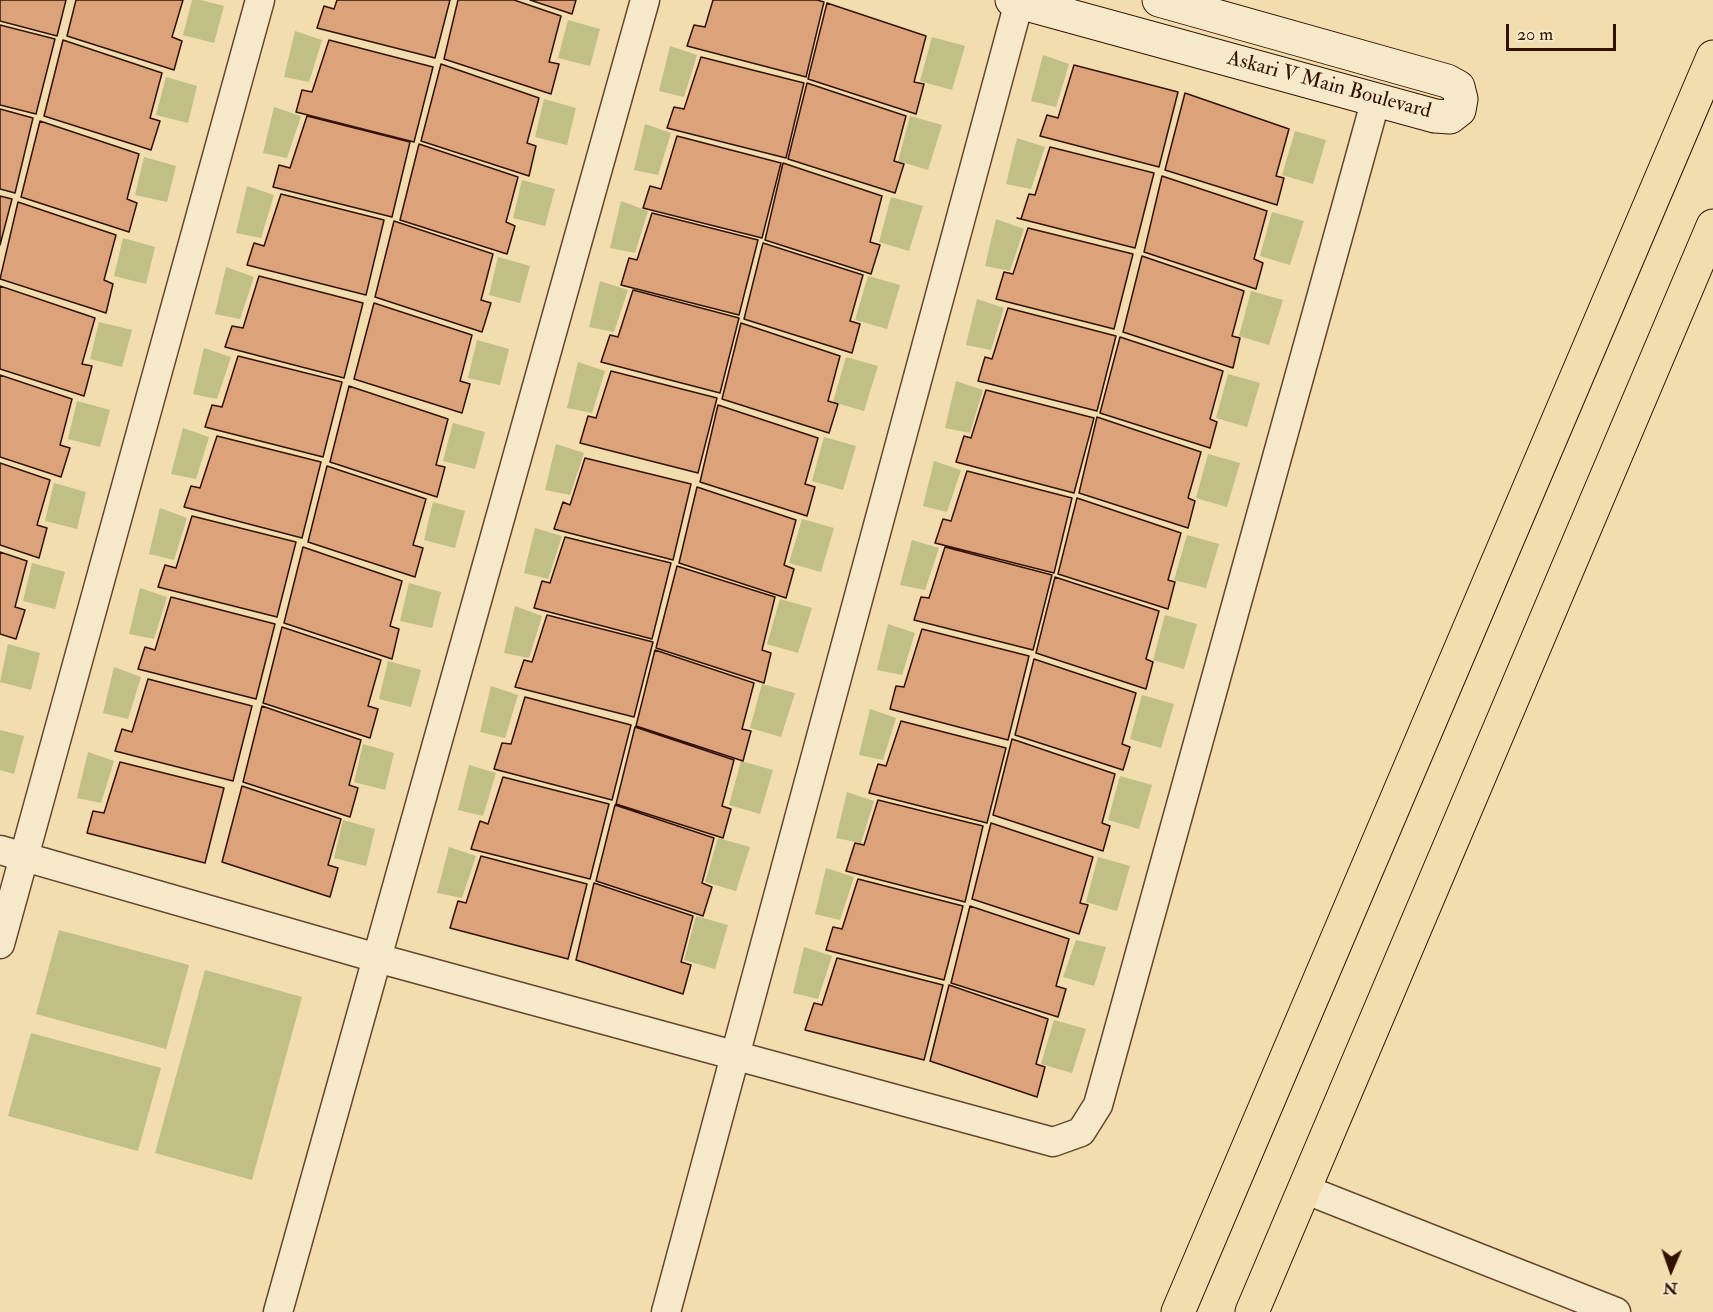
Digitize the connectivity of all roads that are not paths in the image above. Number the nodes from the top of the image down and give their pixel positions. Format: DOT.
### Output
graph roads {
  1 [pos="260,0"];
  2 [pos="645,0"];
  3 [pos="1159,0"];
  4 [pos="1016,1"];
  5 [pos="1713,57"];
  6 [pos="1376,99"];
  7 [pos="1713,226"];
  8 [pos="12,853"];
  9 [pos="0,944"];
  10 [pos="377,958"];
  11 [pos="735,1055"];
  12 [pos="1304,1189"];
  13 [pos="278,1312"];
  14 [pos="666,1312"];
  15 [pos="1178,1312"];
  16 [pos="1252,1312"];
  17 [pos="1616,1312"];
  1 -- 8 [label="street"];
  2 -- 10 [label="street"];
  3 -- 6 [label="street, Askari V Main Boulevard"];
  4 -- 6 [label="street, Askari V Main Boulevard"];
  4 -- 11 [label="street"];
  5 -- 15 [label="highway"];
  6 -- 11 [label="street"];
  7 -- 12 [label="highway"];
  8 -- 9 [label="street"];
  8 -- 10 [label="street"];
  10 -- 11 [label="street"];
  10 -- 13 [label="street"];
  11 -- 14 [label="street"];
  12 -- 16 [label="highway"];
  12 -- 17 [label="street"];
}
